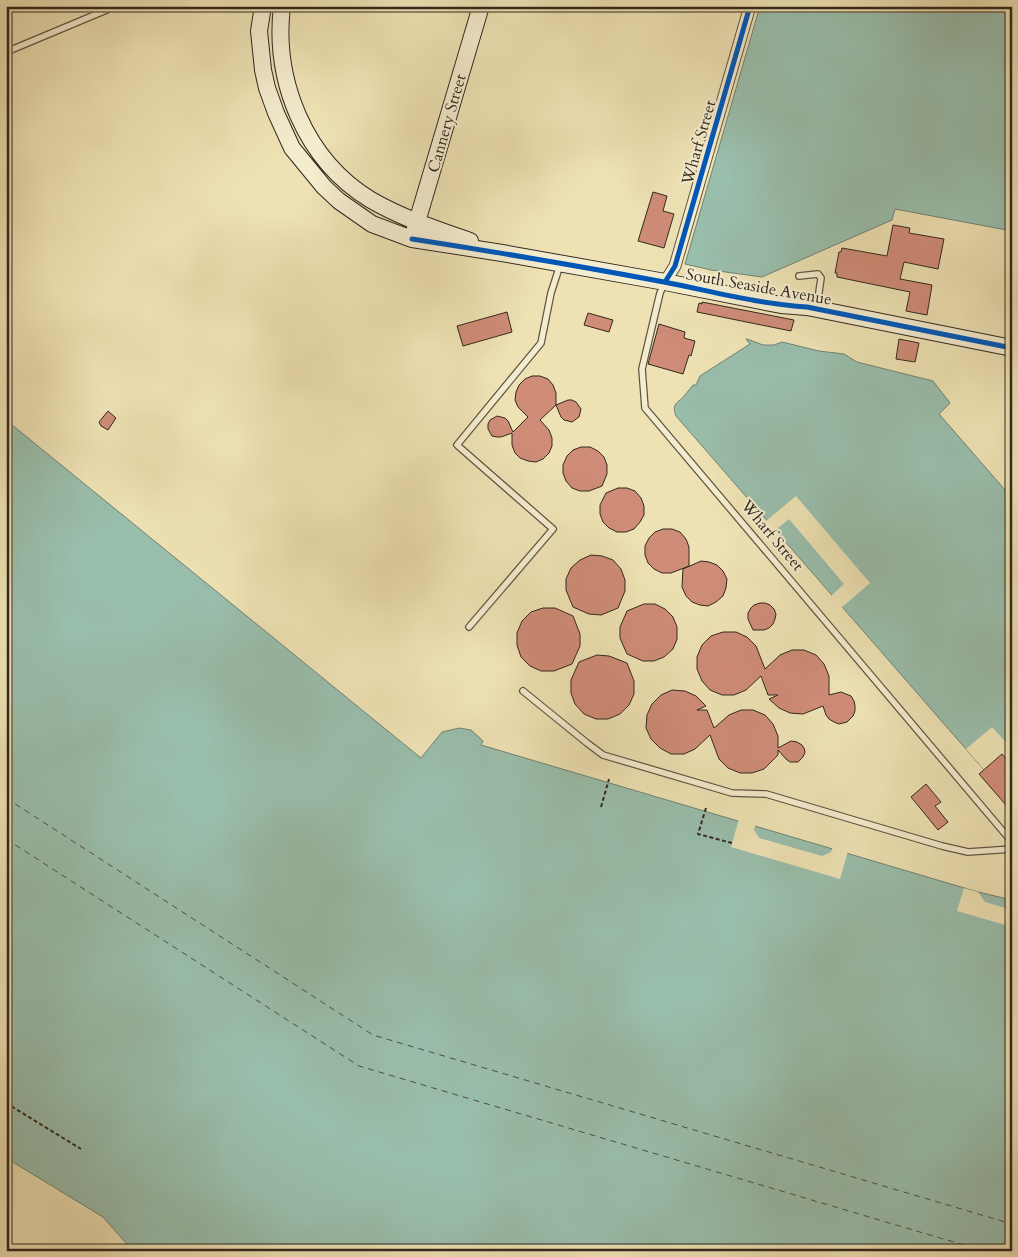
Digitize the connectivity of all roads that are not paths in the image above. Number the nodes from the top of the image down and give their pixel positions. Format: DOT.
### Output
graph roads {
  1 [pos="116,6"];
  2 [pos="263,6"];
  3 [pos="282,6"];
  4 [pos="481,6"];
  5 [pos="750,6"];
  6 [pos="6,52"];
  7 [pos="417,222"];
  8 [pos="412,239"];
  9 [pos="502,252"];
  10 [pos="561,263"];
  11 [pos="799,276"];
  12 [pos="665,282"];
  13 [pos="816,308"];
  14 [pos="1012,348"];
  15 [pos="469,627"];
  16 [pos="524,691"];
  17 [pos="1012,842"];
  18 [pos="1012,849"];
  1 -- 6 [label="lane"];
  2 -- 8 [label="street, South Seaside Avenue"];
  3 -- 7 [label="street, South Seaside Avenue"];
  4 -- 7 [label="street, Cannery Street"];
  5 -- 12 [label="street, Wharf Street"];
  7 -- 8 [label="street, Cannery Street"];
  7 -- 9 [label="street, South Seaside Avenue"];
  8 -- 9 [label="street, South Seaside Avenue"];
  9 -- 10 [label="street, South Seaside Avenue"];
  10 -- 12 [label="street, South Seaside Avenue"];
  10 -- 15 [label="lane"];
  11 -- 13 [label="lane"];
  12 -- 13 [label="street, South Seaside Avenue"];
  12 -- 17 [label="lane, Wharf Street"];
  13 -- 14 [label="street, South Seaside Avenue"];
  16 -- 18 [label="lane"];
}
